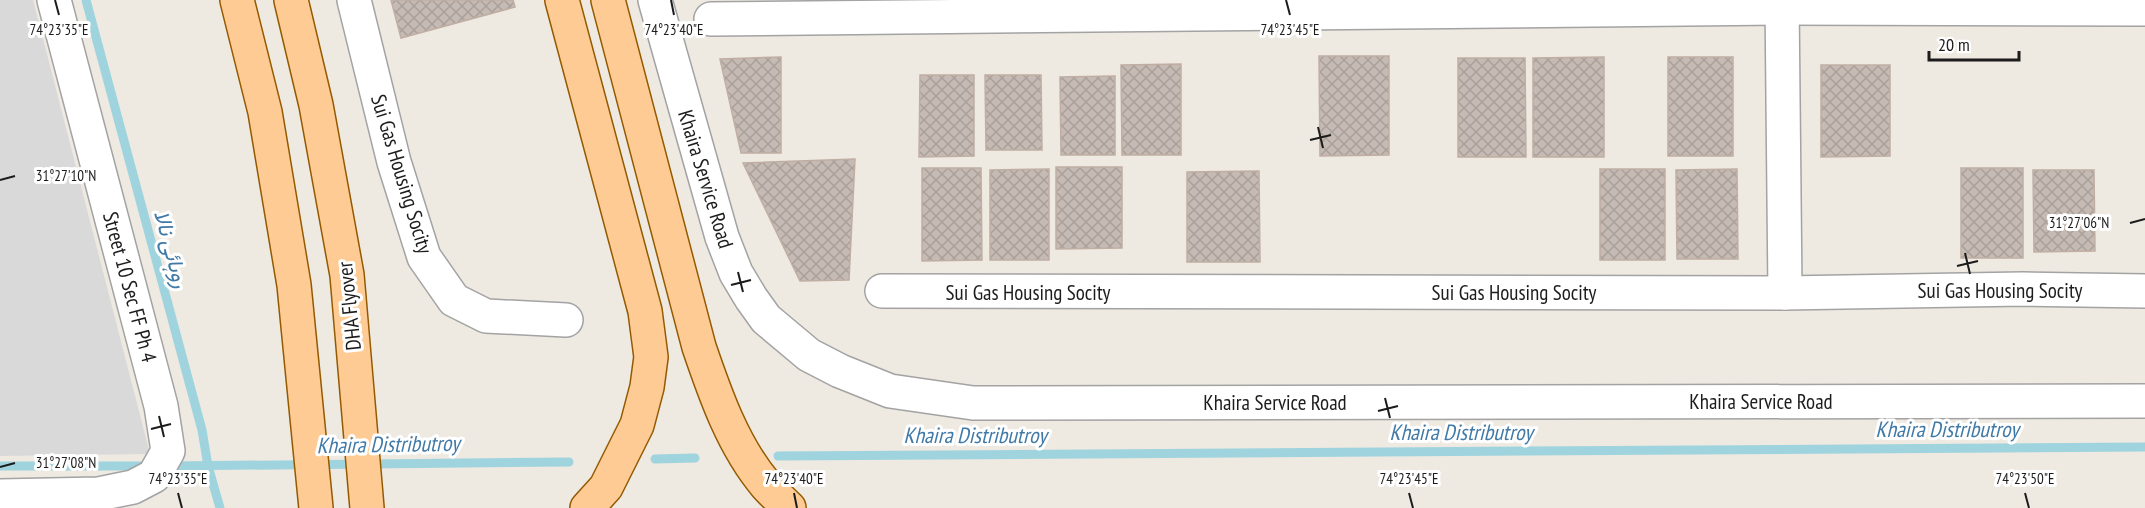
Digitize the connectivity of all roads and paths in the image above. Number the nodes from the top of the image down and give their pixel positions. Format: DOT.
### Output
graph roads {
  1 [pos="54,0"];
  2 [pos="237,0"];
  3 [pos="291,0"];
  4 [pos="354,0"];
  5 [pos="562,0"];
  6 [pos="608,0"];
  7 [pos="655,0"];
  8 [pos="1782,4"];
  9 [pos="2145,9"];
  10 [pos="711,19"];
  11 [pos="882,291"];
  12 [pos="2145,291"];
  13 [pos="1785,293"];
  14 [pos="566,320"];
  15 [pos="2145,400"];
  16 [pos="0,496"];
  17 [pos="316,508"];
  18 [pos="368,508"];
  19 [pos="587,508"];
  20 [pos="789,508"];
  1 -- 16 [label="street, Street 10 Sec FF Ph 4"];
  2 -- 17 [label="main road"];
  3 -- 18 [label="main road, DHA Flyover"];
  4 -- 14 [label="street, Sui Gas Housing Socity"];
  5 -- 19 [label="main road"];
  6 -- 20 [label="main road"];
  7 -- 15 [label="street, Khaira Service Road"];
  8 -- 9 [label="street"];
  8 -- 10 [label="street"];
  8 -- 13 [label="street"];
  11 -- 13 [label="street, Sui Gas Housing Socity"];
  12 -- 13 [label="street, Sui Gas Housing Socity"];
}
